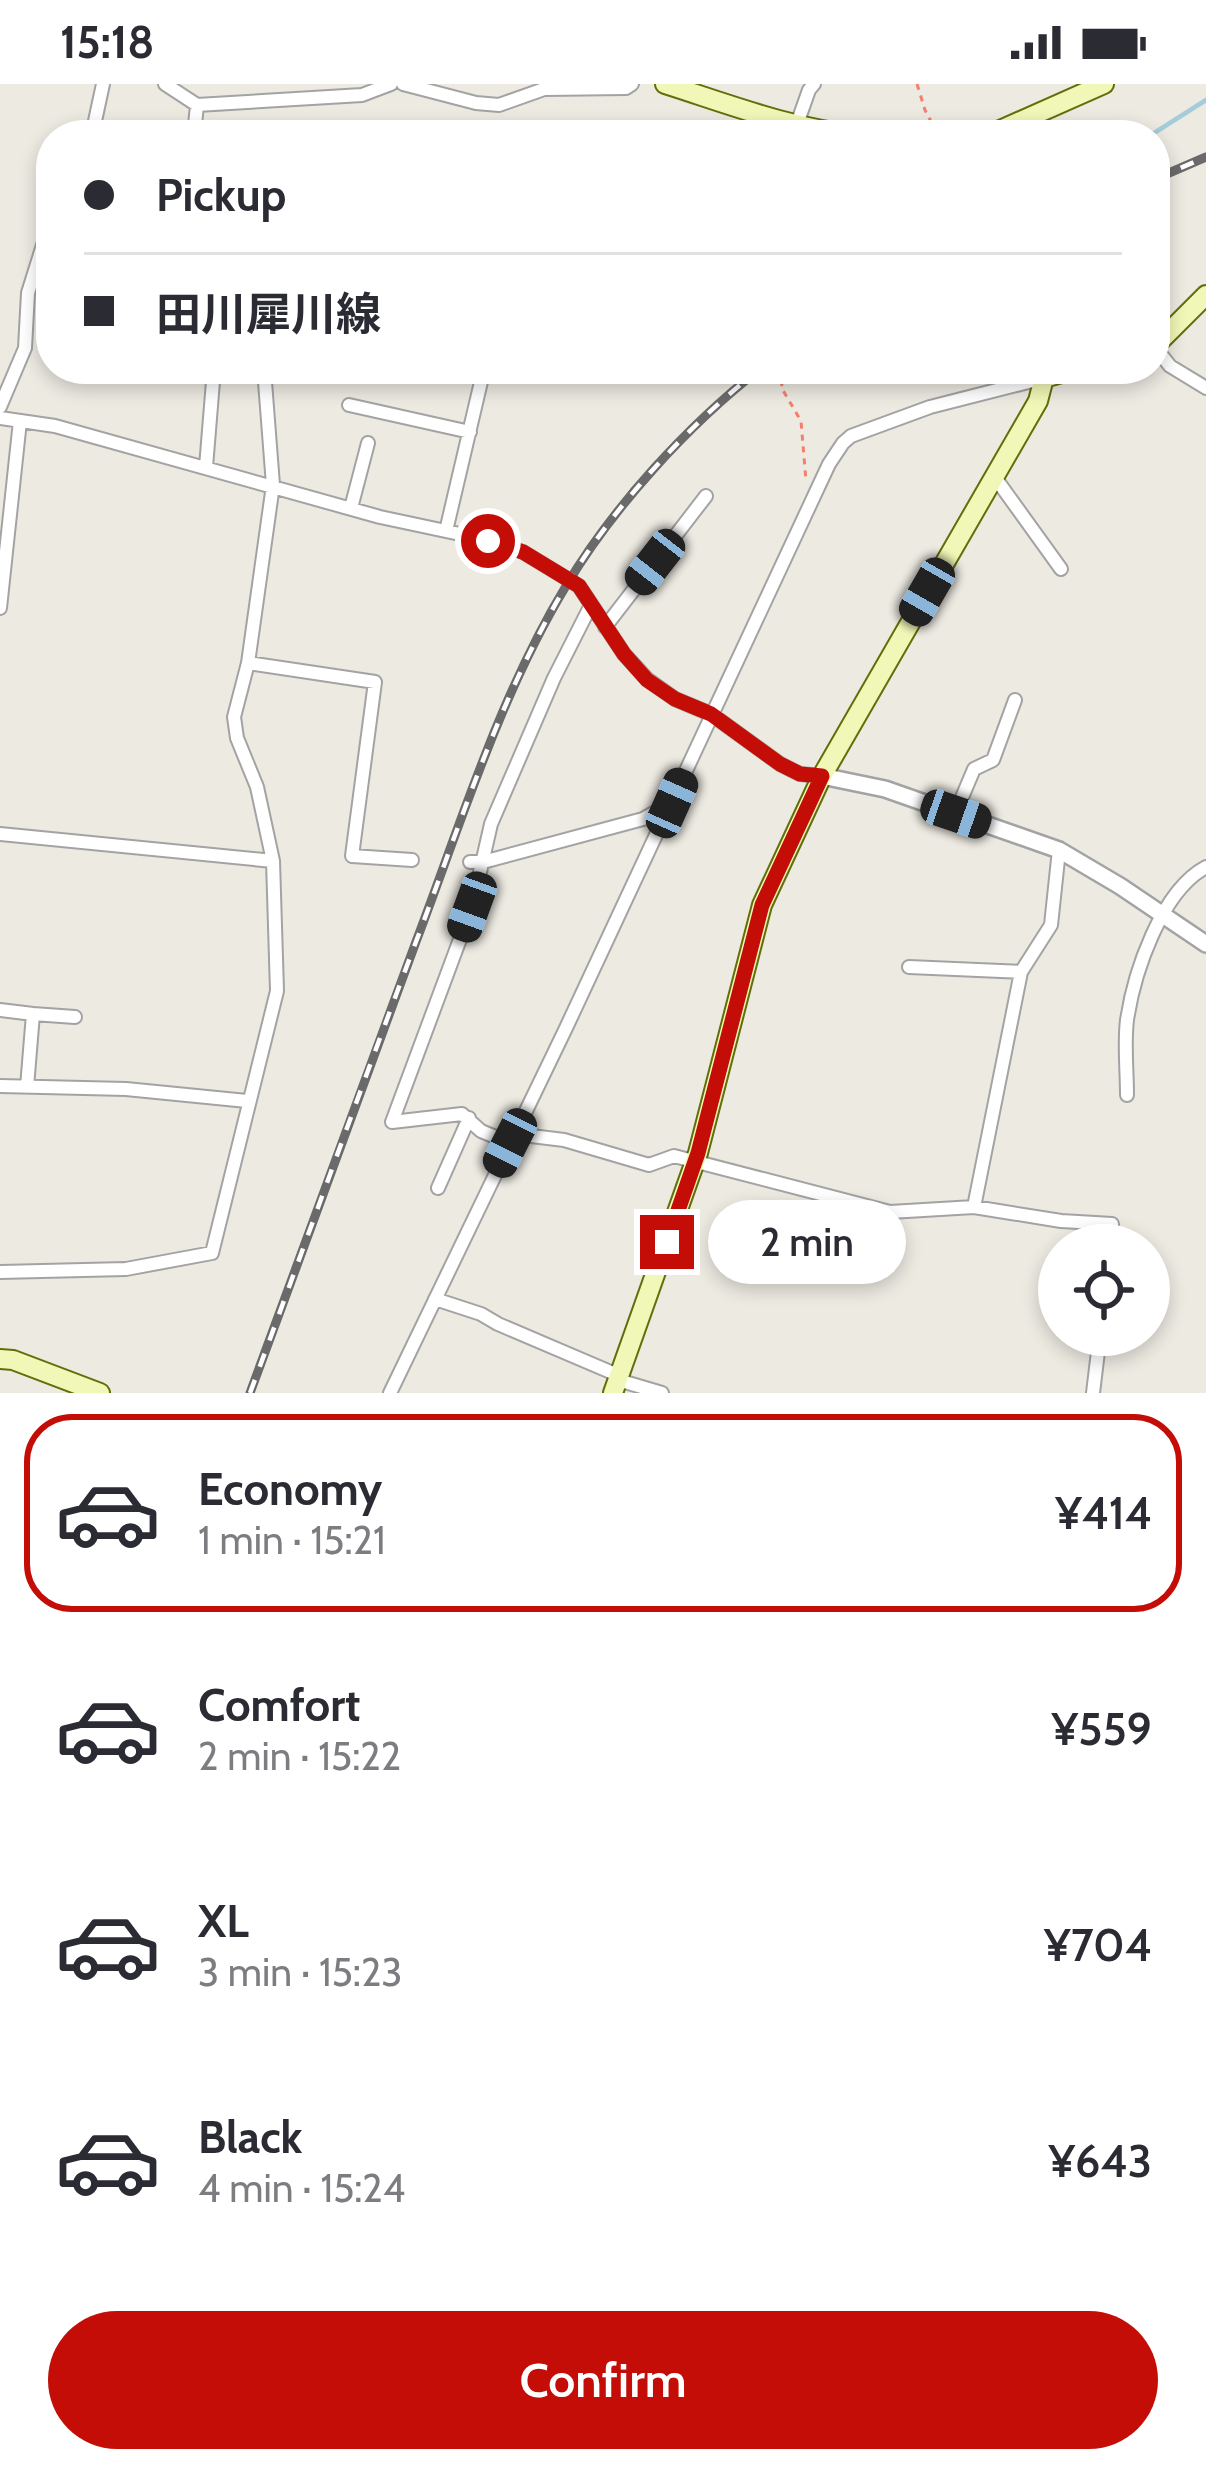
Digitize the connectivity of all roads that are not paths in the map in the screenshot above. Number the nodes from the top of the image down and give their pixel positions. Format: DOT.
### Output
graph roads {
  1 [pos="103,84"];
  2 [pos="165,84"];
  3 [pos="392,84"];
  4 [pos="403,84"];
  5 [pos="632,84"];
  6 [pos="665,84"];
  7 [pos="814,84"];
  8 [pos="1103,84"];
  9 [pos="699,89"];
  10 [pos="197,105"];
  11 [pos="95,120"];
  12 [pos="196,120"];
  13 [pos="768,120"];
  14 [pos="789,120"];
  15 [pos="1023,120"];
  16 [pos="36,271"];
  17 [pos="1206,295"];
  18 [pos="1170,332"];
  19 [pos="1170,366"];
  20 [pos="213,384"];
  21 [pos="264,384"];
  22 [pos="481,384"];
  23 [pos="1020,384"];
  24 [pos="1042,384"];
  25 [pos="1206,388"];
  26 [pos="349,404"];
  27 [pos="0,407"];
  28 [pos="0,418"];
  29 [pos="20,421"];
  30 [pos="470,432"];
  31 [pos="368,443"];
  32 [pos="206,467"];
  33 [pos="994,476"];
  34 [pos="273,485"];
  35 [pos="706,496"];
  36 [pos="351,508"];
  37 [pos="446,531"];
  38 [pos="1061,569"];
  39 [pos="590,605"];
  40 [pos="0,608"];
  41 [pos="604,627"];
  42 [pos="248,663"];
  43 [pos="1015,700"];
  44 [pos="711,714"];
  45 [pos="822,776"];
  46 [pos="672,803"];
  47 [pos="956,814"];
  48 [pos="0,834"];
  49 [pos="1059,850"];
  50 [pos="412,860"];
  51 [pos="273,861"];
  52 [pos="477,862"];
  53 [pos="1206,867"];
  54 [pos="1164,915"];
  55 [pos="1206,944"];
  56 [pos="909,967"];
  57 [pos="1021,972"];
  58 [pos="0,1010"];
  59 [pos="33,1014"];
  60 [pos="75,1017"];
  61 [pos="0,1086"];
  62 [pos="27,1087"];
  63 [pos="1127,1095"];
  64 [pos="248,1101"];
  65 [pos="469,1118"];
  66 [pos="513,1138"];
  67 [pos="694,1162"];
  68 [pos="438,1188"];
  69 [pos="974,1208"];
  70 [pos="1112,1224"];
  71 [pos="0,1272"];
  72 [pos="435,1300"];
  73 [pos="1097,1356"];
  74 [pos="0,1359"];
  75 [pos="617,1383"];
  76 [pos="100,1393"];
  77 [pos="390,1393"];
  78 [pos="662,1393"];
  79 [pos="1093,1393"];
  1 -- 11 [label="street"];
  2 -- 10 [label="street"];
  3 -- 10 [label="street"];
  4 -- 5 [label="street"];
  6 -- 9 [label="main road"];
  7 -- 14 [label="street"];
  8 -- 15 [label="main road"];
  9 -- 13 [label="main road"];
  10 -- 12 [label="street"];
  16 -- 27 [label="street"];
  17 -- 18 [label="main road"];
  19 -- 25 [label="street"];
  20 -- 32 [label="street"];
  21 -- 34 [label="street"];
  22 -- 30 [label="street"];
  23 -- 44 [label="street"];
  24 -- 33 [label="main road"];
  26 -- 30 [label="street"];
  28 -- 29 [label="street"];
  29 -- 32 [label="street"];
  29 -- 40 [label="street"];
  30 -- 37 [label="street"];
  31 -- 36 [label="street"];
  32 -- 34 [label="street"];
  33 -- 38 [label="street"];
  33 -- 45 [label="main road"];
  34 -- 36 [label="street"];
  34 -- 42 [label="street"];
  35 -- 41 [label="street"];
  36 -- 37 [label="street"];
  37 -- 39 [label="street"];
  39 -- 41 [label="street"];
  39 -- 52 [label="street"];
  41 -- 44 [label="street"];
  42 -- 50 [label="street"];
  42 -- 51 [label="street"];
  43 -- 47 [label="street"];
  44 -- 45 [label="street"];
  44 -- 46 [label="street"];
  45 -- 47 [label="street"];
  45 -- 67 [label="main road"];
  46 -- 52 [label="street"];
  46 -- 66 [label="street"];
  47 -- 49 [label="street"];
  48 -- 51 [label="street"];
  49 -- 54 [label="street"];
  49 -- 57 [label="street"];
  51 -- 64 [label="street"];
  52 -- 65 [label="street"];
  53 -- 54 [label="street"];
  54 -- 55 [label="street"];
  54 -- 63 [label="street"];
  56 -- 57 [label="street"];
  57 -- 69 [label="street"];
  58 -- 59 [label="street"];
  59 -- 60 [label="street"];
  59 -- 62 [label="street"];
  61 -- 62 [label="street"];
  62 -- 64 [label="street"];
  64 -- 71 [label="street"];
  65 -- 66 [label="street"];
  65 -- 68 [label="street"];
  66 -- 67 [label="street"];
  66 -- 72 [label="street"];
  67 -- 69 [label="street"];
  67 -- 75 [label="main road"];
  69 -- 70 [label="street"];
  72 -- 75 [label="street"];
  72 -- 77 [label="street"];
  73 -- 79 [label="street"];
  74 -- 76 [label="main road"];
  75 -- 78 [label="street"];
}
